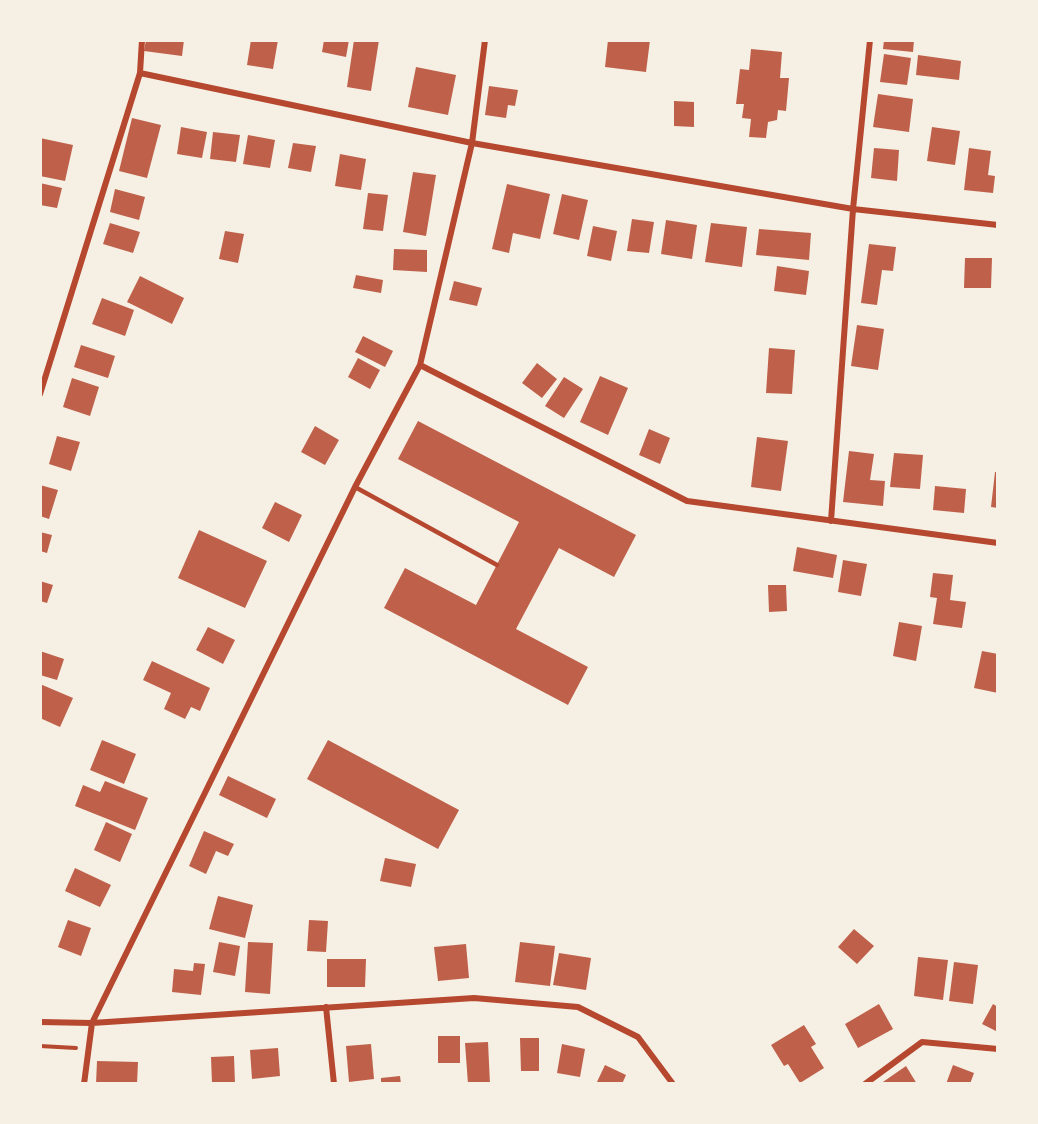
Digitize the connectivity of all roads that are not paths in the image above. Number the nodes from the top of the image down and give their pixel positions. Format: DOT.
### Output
graph roads {
  1 [pos="142,40"];
  2 [pos="485,40"];
  3 [pos="870,40"];
  4 [pos="140,73"];
  5 [pos="472,143"];
  6 [pos="854,209"];
  7 [pos="998,225"];
  8 [pos="420,365"];
  9 [pos="40,394"];
  10 [pos="355,487"];
  11 [pos="831,521"];
  12 [pos="998,543"];
  13 [pos="497,565"];
  14 [pos="326,1007"];
  15 [pos="40,1022"];
  16 [pos="92,1023"];
  17 [pos="998,1049"];
  18 [pos="84,1083"];
  19 [pos="334,1083"];
  20 [pos="673,1083"];
  21 [pos="865,1083"];
  1 -- 4 [label="street"];
  2 -- 5 [label="street"];
  3 -- 6 [label="street"];
  4 -- 5 [label="street"];
  4 -- 9 [label="street"];
  5 -- 6 [label="street"];
  5 -- 8 [label="street"];
  6 -- 7 [label="street"];
  6 -- 11 [label="street"];
  8 -- 10 [label="street"];
  8 -- 11 [label="street"];
  10 -- 13 [label="lane"];
  10 -- 16 [label="street"];
  11 -- 12 [label="street"];
  14 -- 16 [label="street"];
  14 -- 19 [label="street"];
  14 -- 20 [label="street"];
  15 -- 16 [label="street"];
  16 -- 18 [label="street"];
  17 -- 21 [label="street"];
}
